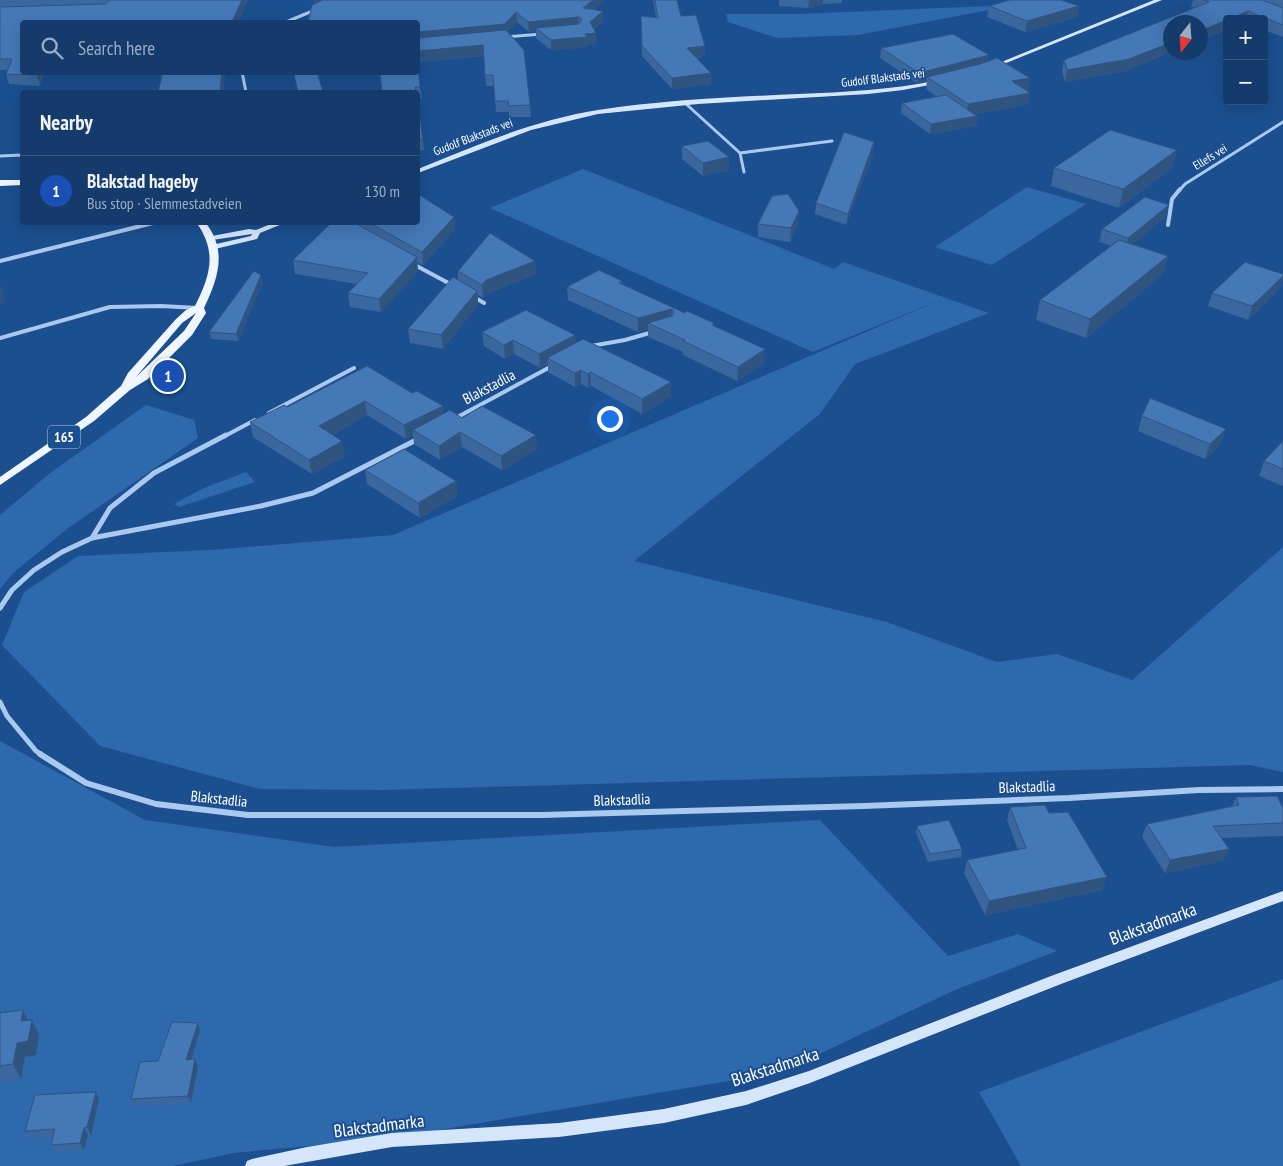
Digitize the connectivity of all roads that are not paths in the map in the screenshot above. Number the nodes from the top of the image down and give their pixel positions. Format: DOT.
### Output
graph roads {
  1 [pos="1159,0"];
  2 [pos="322,7"];
  3 [pos="291,20"];
  4 [pos="549,33"];
  5 [pos="500,37"];
  6 [pos="984,70"];
  7 [pos="243,75"];
  8 [pos="948,80"];
  9 [pos="246,90"];
  10 [pos="685,103"];
  11 [pos="1283,122"];
  12 [pos="832,141"];
  13 [pos="740,153"];
  14 [pos="20,155"];
  15 [pos="0,156"];
  16 [pos="420,170"];
  17 [pos="744,172"];
  18 [pos="0,183"];
  19 [pos="20,183"];
  20 [pos="1168,224"];
  21 [pos="145,225"];
  22 [pos="202,225"];
  23 [pos="276,225"];
  24 [pos="213,243"];
  25 [pos="407,260"];
  26 [pos="0,261"];
  27 [pos="458,288"];
  28 [pos="467,293"];
  29 [pos="484,302"];
  30 [pos="199,308"];
  31 [pos="661,329"];
  32 [pos="0,338"];
  33 [pos="584,348"];
  34 [pos="554,365"];
  35 [pos="354,368"];
  36 [pos="267,414"];
  37 [pos="258,418"];
  38 [pos="451,421"];
  39 [pos="424,435"];
  40 [pos="0,482"];
  41 [pos="92,538"];
  42 [pos="0,608"];
  43 [pos="0,702"];
  44 [pos="1283,789"];
  45 [pos="1283,896"];
  46 [pos="252,1166"];
  1 -- 6 [label="street"];
  2 -- 3 [label="street"];
  4 -- 5 [label="street"];
  7 -- 9 [label="street"];
  8 -- 10 [label="street, Gudolf Blakstads vei"];
  10 -- 13 [label="street"];
  10 -- 16 [label="street, Gudolf Blakstads vei"];
  11 -- 20 [label="street, Ellefs vei"];
  12 -- 13 [label="street"];
  13 -- 17 [label="street"];
  14 -- 15 [label="street"];
  18 -- 19 [label="main road"];
  21 -- 26 [label="street"];
  22 -- 24 [label="main road"];
  23 -- 24 [label="street"];
  24 -- 30 [label="main road, 165"];
  25 -- 27 [label="street"];
  28 -- 29 [label="street"];
  30 -- 32 [label="street"];
  30 -- 40 [label="main road, 165"];
  31 -- 33 [label="street"];
  34 -- 38 [label="street, Blakstadlia"];
  35 -- 36 [label="street"];
  37 -- 41 [label="street"];
  39 -- 41 [label="street"];
  41 -- 42 [label="street"];
  43 -- 44 [label="street, Blakstadlia"];
  45 -- 46 [label="street, Blakstadmarka"];
}
